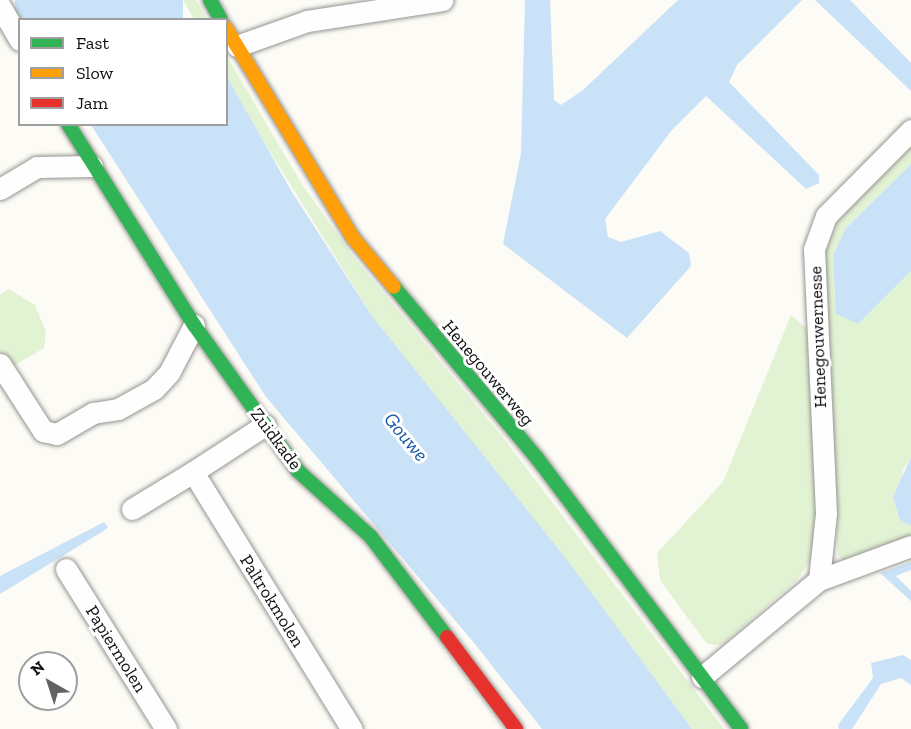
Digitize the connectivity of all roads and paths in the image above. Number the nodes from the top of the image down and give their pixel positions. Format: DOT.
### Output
graph roads {
  1 [pos="210,0"];
  2 [pos="442,0"];
  3 [pos="383,4"];
  4 [pos="0,6"];
  5 [pos="221,18"];
  6 [pos="18,37"];
  7 [pos="232,37"];
  8 [pos="69,126"];
  9 [pos="911,130"];
  10 [pos="92,166"];
  11 [pos="0,189"];
  12 [pos="194,325"];
  13 [pos="0,364"];
  14 [pos="265,425"];
  15 [pos="193,472"];
  16 [pos="132,509"];
  17 [pos="911,546"];
  18 [pos="66,569"];
  19 [pos="819,580"];
  20 [pos="702,676"];
  21 [pos="166,729"];
  22 [pos="352,729"];
  23 [pos="516,729"];
  24 [pos="741,729"];
  1 -- 5 [label="main road"];
  2 -- 3 [label="street"];
  3 -- 7 [label="street"];
  4 -- 6 [label="street"];
  7 -- 20 [label="main road, Henegouwerweg"];
  8 -- 10 [label="main road, Zuidkade"];
  9 -- 19 [label="street, Henegouwernesse"];
  10 -- 11 [label="street"];
  10 -- 12 [label="main road, Zuidkade"];
  12 -- 13 [label="street"];
  12 -- 14 [label="main road, Zuidkade"];
  14 -- 15 [label="street"];
  14 -- 23 [label="main road, Zuidkade"];
  15 -- 16 [label="street"];
  15 -- 22 [label="street, Paltrokmolen"];
  17 -- 19 [label="street"];
  18 -- 21 [label="street, Papiermolen"];
  19 -- 20 [label="street"];
  20 -- 24 [label="main road, Henegouwerweg"];
}
